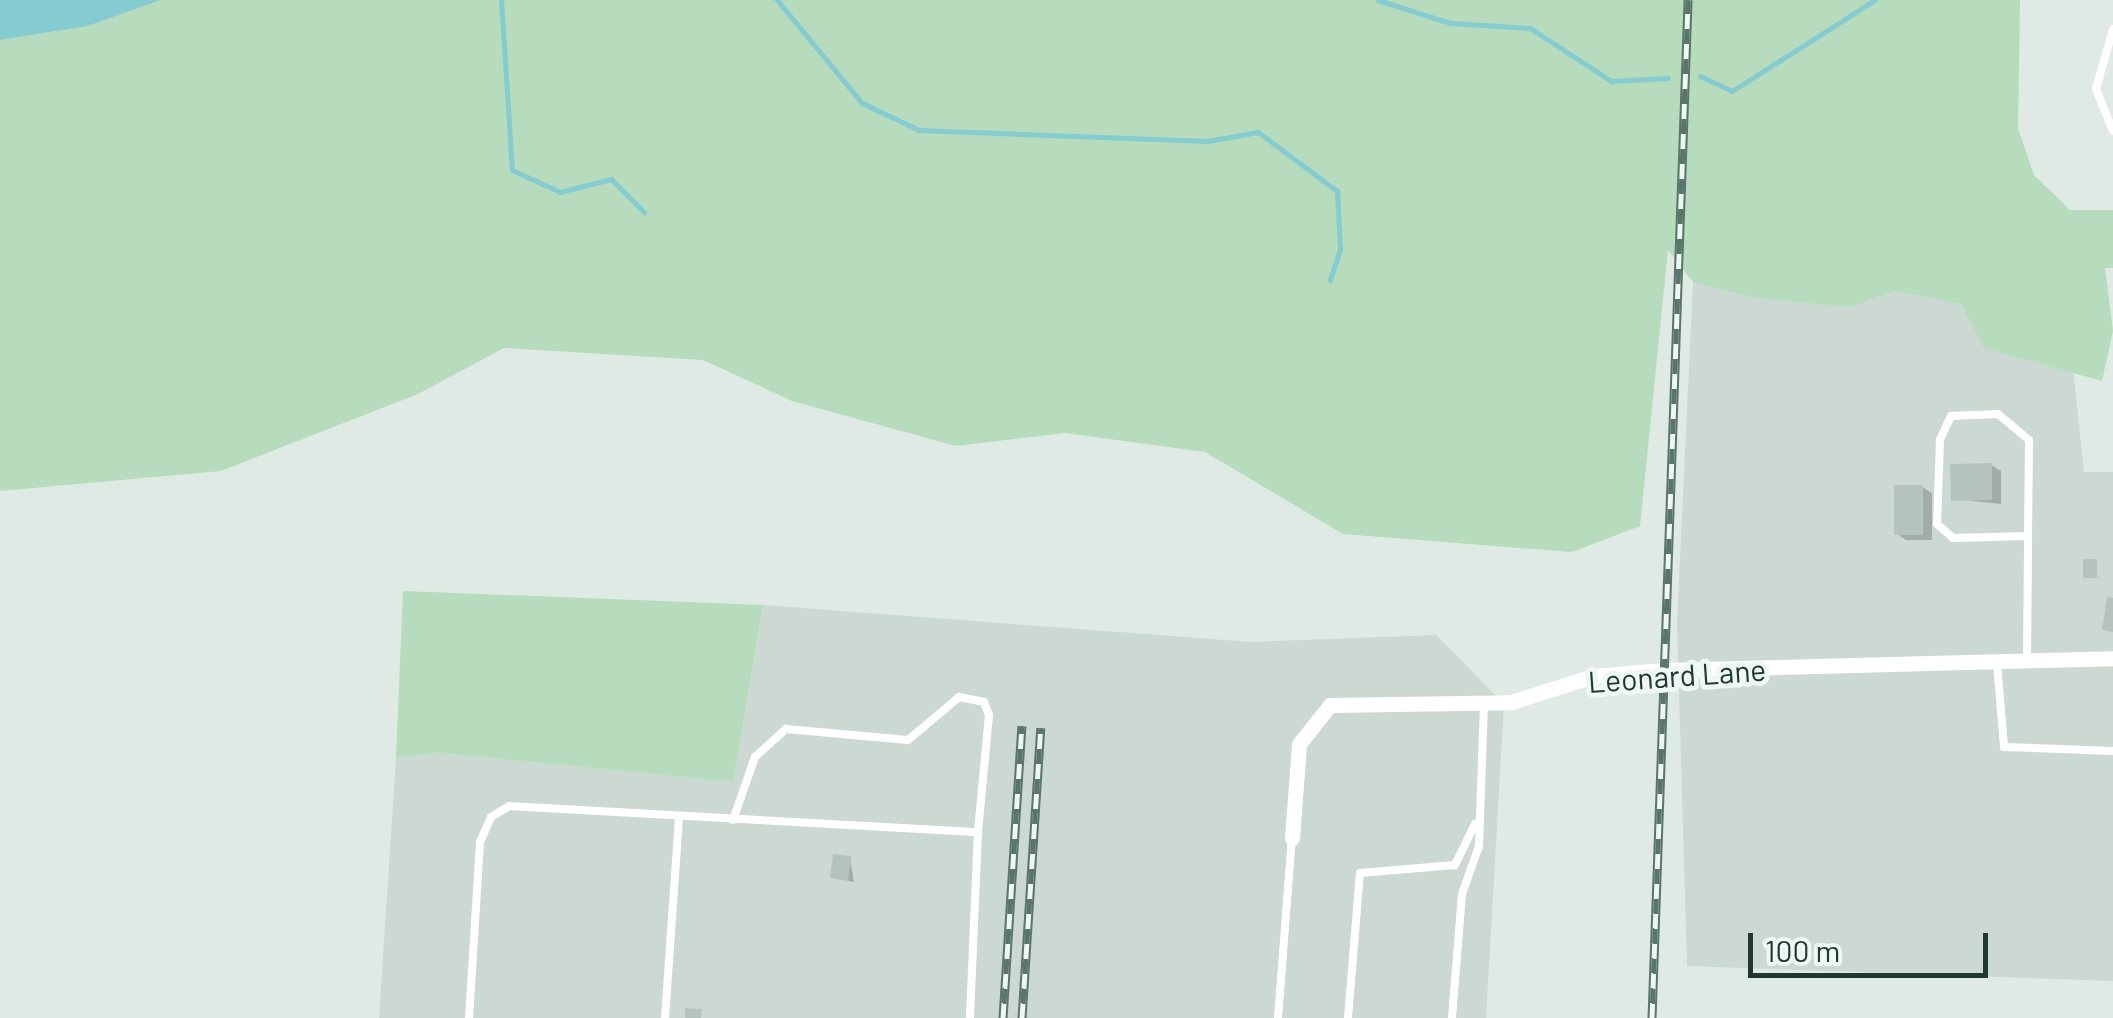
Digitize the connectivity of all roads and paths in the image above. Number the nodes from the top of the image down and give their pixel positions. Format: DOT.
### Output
graph roads {
  1 [pos="2113,28"];
  2 [pos="2113,130"];
  3 [pos="2028,536"];
  4 [pos="2113,658"];
  5 [pos="2027,662"];
  6 [pos="1998,663"];
  7 [pos="1484,705"];
  8 [pos="2113,751"];
  9 [pos="679,816"];
  10 [pos="734,820"];
  11 [pos="1475,824"];
  12 [pos="978,832"];
  13 [pos="1292,838"];
  14 [pos="469,1018"];
  15 [pos="664,1018"];
  16 [pos="970,1018"];
  17 [pos="1278,1018"];
  18 [pos="1348,1018"];
  19 [pos="1452,1018"];
  1 -- 2 [label="lane"];
  3 -- 3 [label="lane"];
  3 -- 5 [label="lane"];
  4 -- 5 [label="street, Leonard Lane"];
  5 -- 6 [label="street, Leonard Lane"];
  6 -- 7 [label="street, Leonard Lane"];
  6 -- 8 [label="lane"];
  7 -- 11 [label="lane"];
  7 -- 13 [label="street, Leonard Lane"];
  9 -- 10 [label="lane"];
  9 -- 14 [label="lane"];
  9 -- 15 [label="lane"];
  10 -- 12 [label="lane"];
  10 -- 12 [label="lane"];
  11 -- 18 [label="lane"];
  11 -- 19 [label="lane"];
  12 -- 16 [label="lane"];
  13 -- 17 [label="lane"];
}
